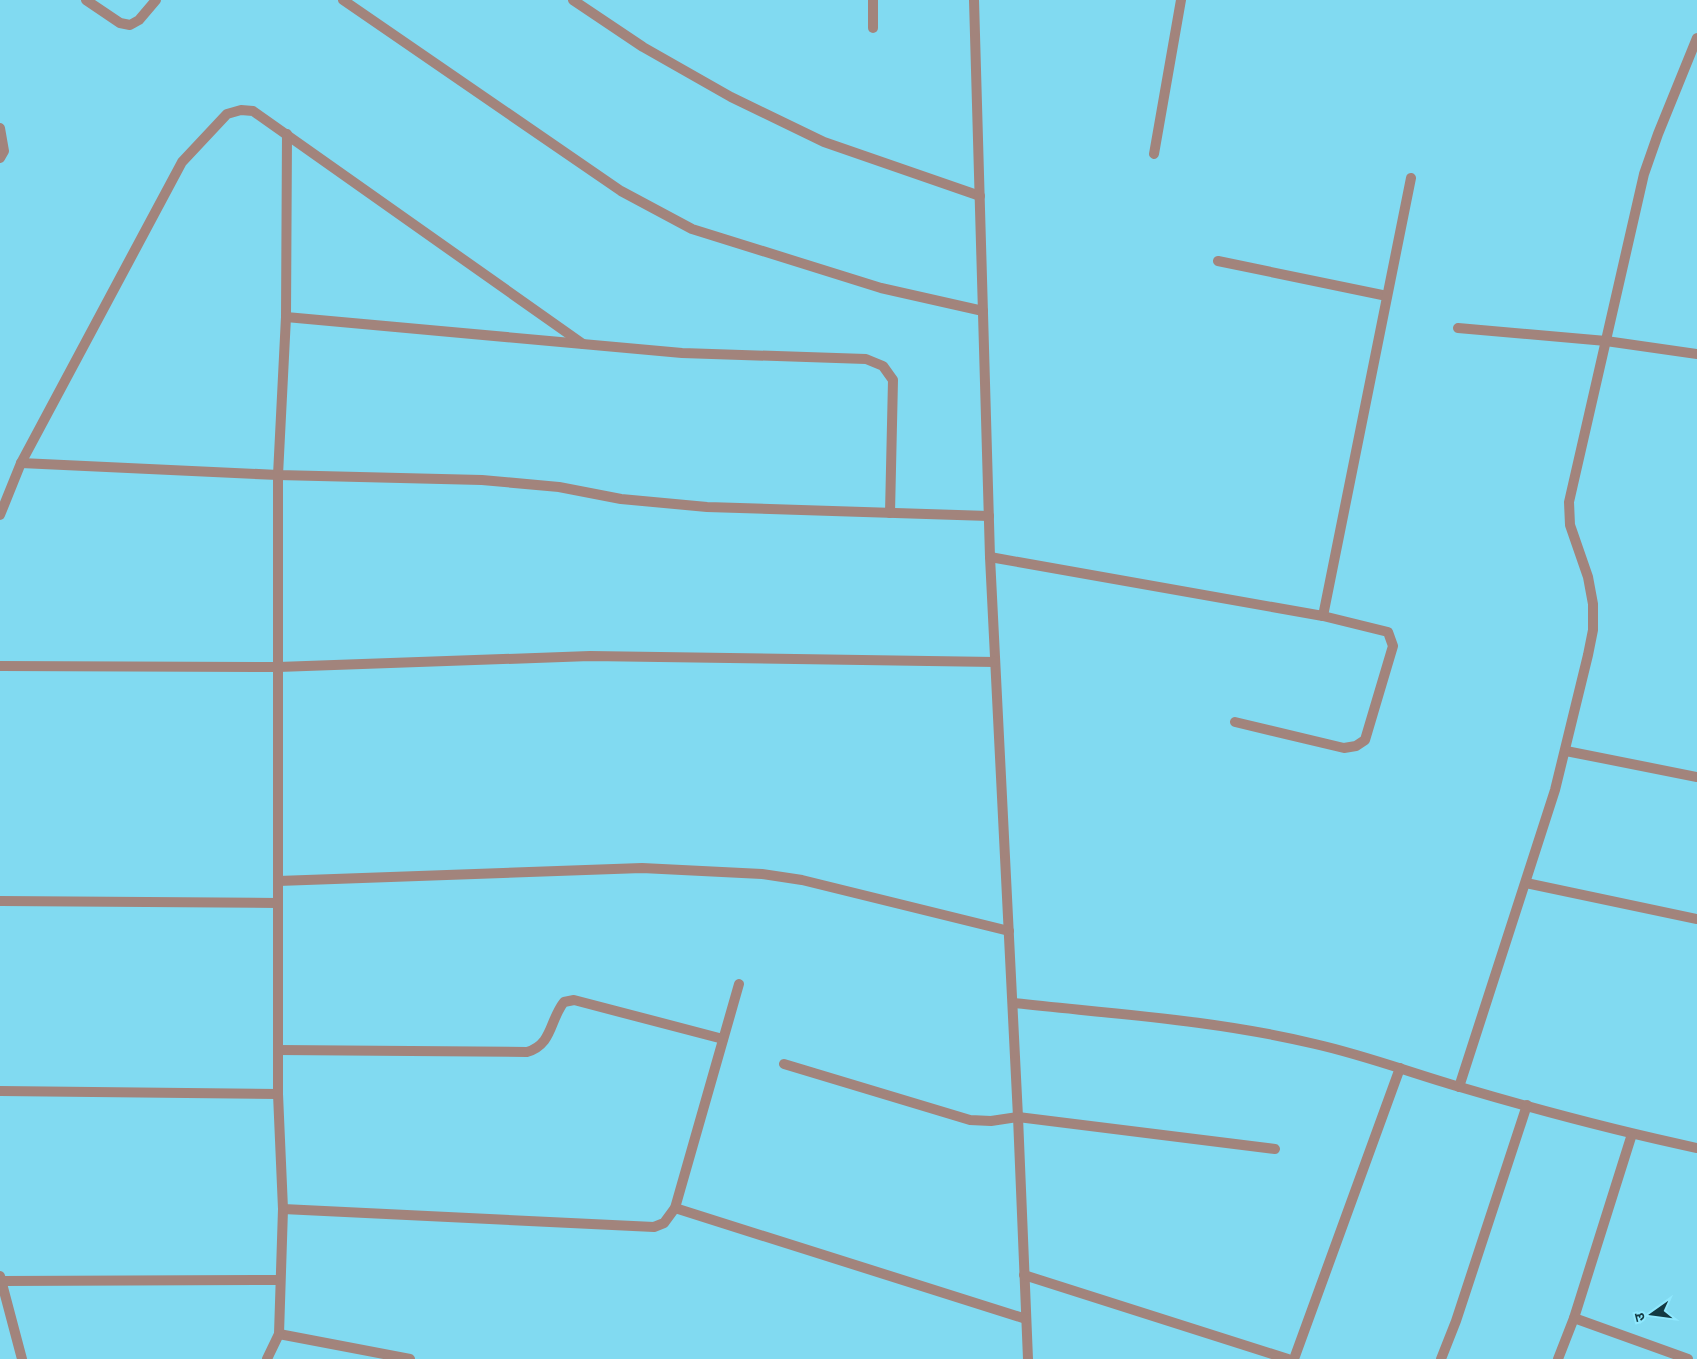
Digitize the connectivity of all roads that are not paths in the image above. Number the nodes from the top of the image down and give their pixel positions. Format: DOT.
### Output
graph roads {
  1 [pos="86,0"];
  2 [pos="156,0"];
  3 [pos="343,0"];
  4 [pos="573,0"];
  5 [pos="873,0"];
  6 [pos="974,0"];
  7 [pos="1181,0"];
  8 [pos="873,28"];
  9 [pos="1697,38"];
  10 [pos="0,128"];
  11 [pos="287,134"];
  12 [pos="1154,154"];
  13 [pos="0,158"];
  14 [pos="1411,178"];
  15 [pos="980,196"];
  16 [pos="1218,260"];
  17 [pos="1387,296"];
  18 [pos="983,311"];
  19 [pos="286,317"];
  20 [pos="1458,328"];
  21 [pos="1606,341"];
  22 [pos="583,344"];
  23 [pos="1697,354"];
  24 [pos="22,463"];
  25 [pos="278,475"];
  26 [pos="890,513"];
  27 [pos="0,515"];
  28 [pos="989,516"];
  29 [pos="990,557"];
  30 [pos="1323,616"];
  31 [pos="995,662"];
  32 [pos="0,666"];
  33 [pos="278,667"];
  34 [pos="1235,722"];
  35 [pos="1566,751"];
  36 [pos="1697,777"];
  37 [pos="278,881"];
  38 [pos="1526,883"];
  39 [pos="0,901"];
  40 [pos="278,903"];
  41 [pos="1697,919"];
  42 [pos="1009,931"];
  43 [pos="739,984"];
  44 [pos="1013,1003"];
  45 [pos="723,1039"];
  46 [pos="278,1050"];
  47 [pos="784,1064"];
  48 [pos="1400,1068"];
  49 [pos="1459,1086"];
  50 [pos="0,1092"];
  51 [pos="278,1094"];
  52 [pos="1527,1105"];
  53 [pos="1018,1117"];
  54 [pos="1632,1134"];
  55 [pos="1697,1148"];
  56 [pos="1275,1149"];
  57 [pos="675,1208"];
  58 [pos="283,1209"];
  59 [pos="1024,1275"];
  60 [pos="1,1278"];
  61 [pos="280,1280"];
  62 [pos="1574,1318"];
  63 [pos="1026,1319"];
  64 [pos="278,1334"];
  65 [pos="1674,1357"];
  66 [pos="22,1359"];
  67 [pos="267,1359"];
  68 [pos="410,1359"];
  69 [pos="1028,1359"];
  70 [pos="1288,1359"];
  71 [pos="1294,1359"];
  72 [pos="1441,1359"];
  73 [pos="1558,1359"];
  74 [pos="1688,1359"];
  1 -- 2 [label="street"];
  3 -- 18 [label="street"];
  4 -- 15 [label="street"];
  5 -- 8 [label="street"];
  6 -- 15 [label="street"];
  7 -- 12 [label="street"];
  9 -- 21 [label="street"];
  10 -- 13 [label="street"];
  11 -- 19 [label="street"];
  11 -- 22 [label="street"];
  11 -- 24 [label="street"];
  14 -- 17 [label="street"];
  15 -- 18 [label="street"];
  16 -- 17 [label="street"];
  17 -- 30 [label="street"];
  18 -- 28 [label="street"];
  19 -- 22 [label="street"];
  19 -- 25 [label="street"];
  20 -- 21 [label="street"];
  21 -- 23 [label="street"];
  21 -- 35 [label="street"];
  22 -- 26 [label="street"];
  24 -- 25 [label="street"];
  24 -- 27 [label="street"];
  25 -- 26 [label="street"];
  25 -- 33 [label="street"];
  26 -- 28 [label="street"];
  28 -- 29 [label="street"];
  29 -- 30 [label="street"];
  29 -- 31 [label="street"];
  30 -- 34 [label="street"];
  31 -- 33 [label="street"];
  31 -- 42 [label="street"];
  32 -- 33 [label="street"];
  33 -- 37 [label="street"];
  35 -- 36 [label="street"];
  35 -- 38 [label="street"];
  37 -- 40 [label="street"];
  37 -- 42 [label="street"];
  38 -- 41 [label="street"];
  38 -- 49 [label="street"];
  39 -- 40 [label="street"];
  40 -- 46 [label="street"];
  42 -- 44 [label="street"];
  43 -- 45 [label="street"];
  44 -- 48 [label="street"];
  44 -- 53 [label="street"];
  45 -- 46 [label="street"];
  45 -- 57 [label="street"];
  46 -- 51 [label="street"];
  47 -- 53 [label="street"];
  48 -- 49 [label="street"];
  48 -- 71 [label="street"];
  49 -- 52 [label="street"];
  50 -- 51 [label="street"];
  51 -- 58 [label="street"];
  52 -- 54 [label="street"];
  52 -- 72 [label="street"];
  53 -- 56 [label="street"];
  53 -- 59 [label="street"];
  54 -- 55 [label="street"];
  54 -- 62 [label="street"];
  57 -- 58 [label="street"];
  57 -- 63 [label="street"];
  58 -- 61 [label="street"];
  59 -- 63 [label="street"];
  59 -- 70 [label="street"];
  60 -- 61 [label="street"];
  60 -- 66 [label="street"];
  61 -- 64 [label="street"];
  62 -- 65 [label="street"];
  62 -- 73 [label="street"];
  63 -- 69 [label="street"];
  64 -- 67 [label="street"];
  64 -- 68 [label="street"];
  65 -- 74 [label="street"];
}
